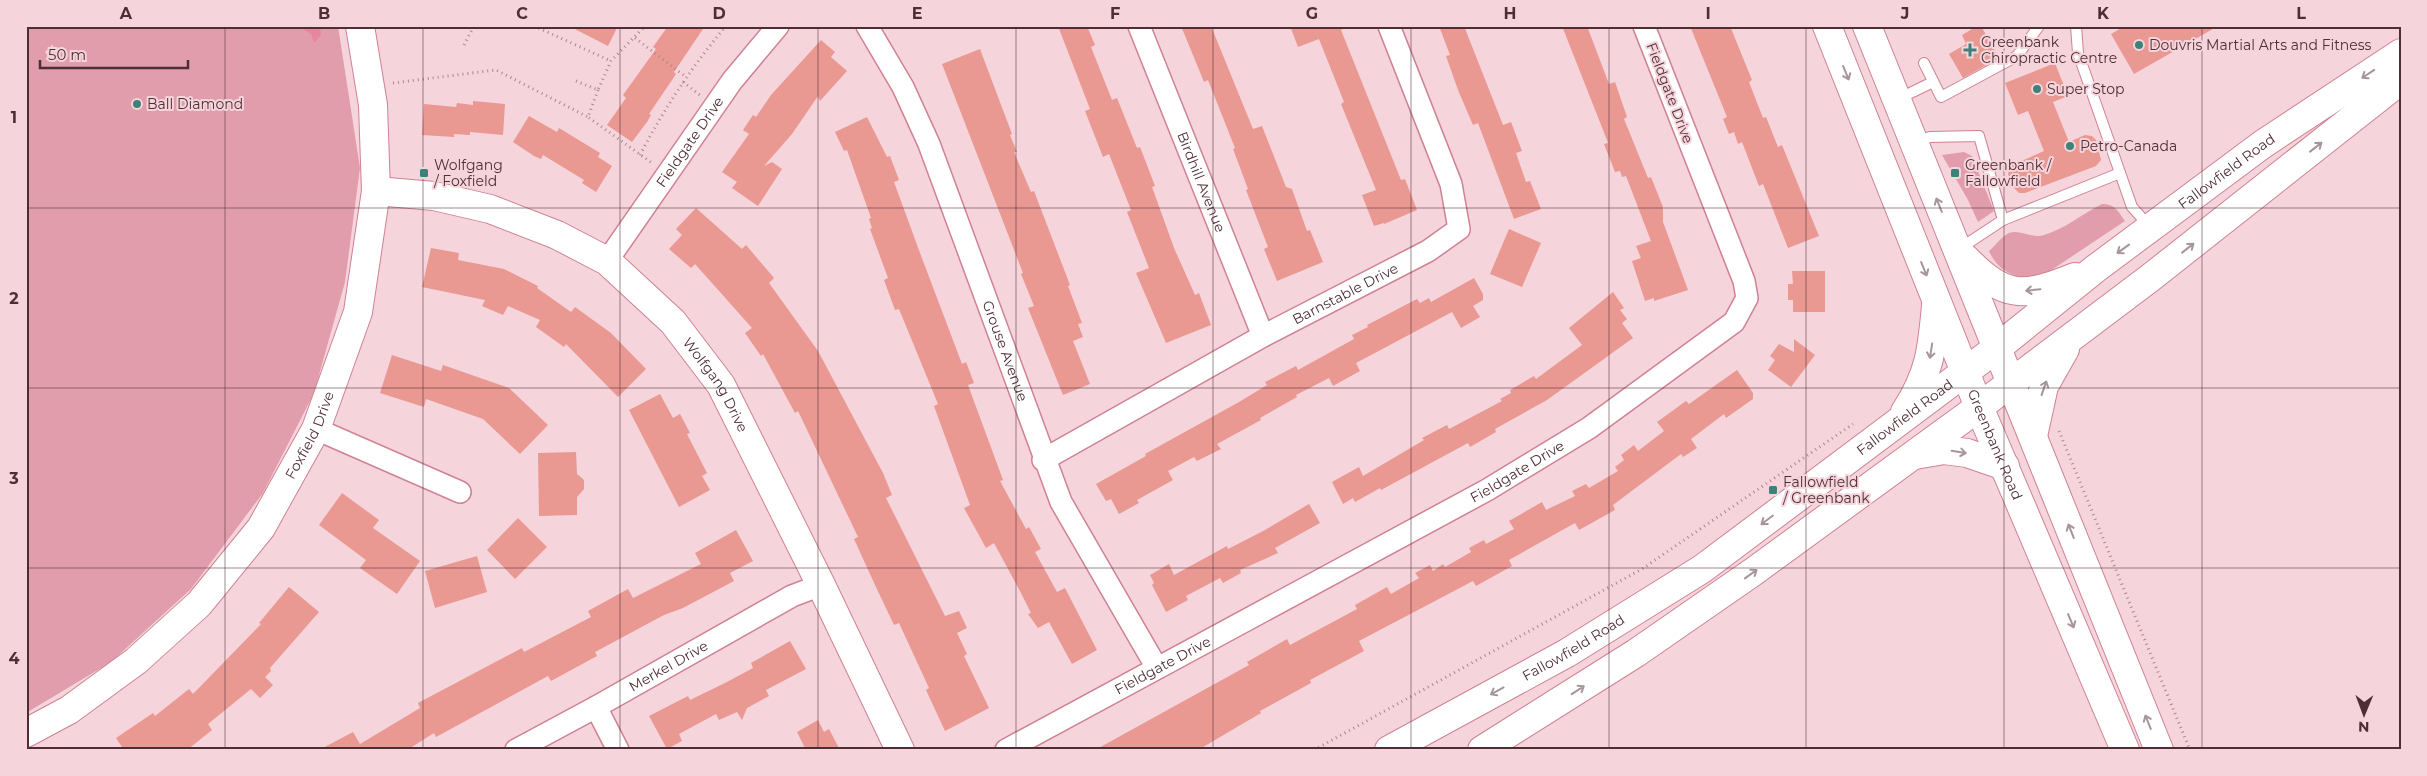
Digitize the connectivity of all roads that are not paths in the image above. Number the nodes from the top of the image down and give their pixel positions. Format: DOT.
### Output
graph roads {
  1 [pos="360,26"];
  2 [pos="778,26"];
  3 [pos="867,26"];
  4 [pos="1139,26"];
  5 [pos="1389,26"];
  6 [pos="1644,26"];
  7 [pos="1828,26"];
  8 [pos="1867,26"];
  9 [pos="2039,26"];
  10 [pos="2076,26"];
  11 [pos="2401,53"];
  12 [pos="1924,63"];
  13 [pos="2401,80"];
  14 [pos="1933,82"];
  15 [pos="1897,100"];
  16 [pos="1914,142"];
  17 [pos="2120,173"];
  18 [pos="376,191"];
  19 [pos="2003,220"];
  20 [pos="2151,228"];
  21 [pos="1958,250"];
  22 [pos="607,262"];
  23 [pos="2095,269"];
  24 [pos="1937,302"];
  25 [pos="1263,336"];
  26 [pos="2072,337"];
  27 [pos="1997,348"];
  28 [pos="1966,371"];
  29 [pos="2012,383"];
  30 [pos="1979,407"];
  31 [pos="1899,422"];
  32 [pos="316,429"];
  33 [pos="2045,431"];
  34 [pos="1912,456"];
  35 [pos="1044,460"];
  36 [pos="2005,466"];
  37 [pos="460,492"];
  38 [pos="821,584"];
  39 [pos="1157,668"];
  40 [pos="596,707"];
  41 [pos="26,733"];
  42 [pos="516,750"];
  43 [pos="618,750"];
  44 [pos="900,750"];
  45 [pos="1006,750"];
  46 [pos="1389,750"];
  47 [pos="1482,750"];
  48 [pos="2124,750"];
  49 [pos="2159,750"];
  1 -- 18 [label="main road, Foxfield Drive"];
  2 -- 22 [label="street, Fieldgate Drive"];
  3 -- 35 [label="street, Grouse Avenue"];
  4 -- 25 [label="street, Birdhill Avenue"];
  5 -- 25 [label="street, Barnstable Drive"];
  6 -- 39 [label="street, Fieldgate Drive"];
  7 -- 24 [label="main road, Greenbank Road, one-way"];
  8 -- 15 [label="main road"];
  9 -- 14 [label="lane"];
  10 -- 17 [label="lane"];
  11 -- 20 [label="main road, Fallowfield Road, one-way"];
  12 -- 14 [label="lane"];
  26 -- 13 [label="main road, one-way"];
  14 -- 15 [label="lane"];
  15 -- 16 [label="main road"];
  16 -- 19 [label="lane"];
  21 -- 16 [label="main road, one-way"];
  17 -- 19 [label="lane"];
  17 -- 20 [label="lane"];
  18 -- 22 [label="main road, Wolfgang Drive"];
  18 -- 32 [label="main road, Foxfield Drive"];
  19 -- 21 [label="lane"];
  20 -- 23 [label="main road, Fallowfield Road, one-way"];
  23 -- 21 [label="main road, one-way"];
  21 -- 27 [label="main road"];
  22 -- 38 [label="main road, Wolfgang Drive"];
  23 -- 27 [label="main road, Fallowfield Road"];
  24 -- 28 [label="main road, Greenbank Road"];
  24 -- 31 [label="main road, one-way"];
  25 -- 35 [label="street, Barnstable Drive"];
  26 -- 29 [label="main road"];
  33 -- 26 [label="main road, one-way"];
  27 -- 28 [label="main road, Fallowfield Road"];
  27 -- 29 [label="main road"];
  28 -- 30 [label="main road, Greenbank Road"];
  28 -- 31 [label="main road, Fallowfield Road"];
  29 -- 30 [label="main road"];
  29 -- 33 [label="main road"];
  30 -- 34 [label="main road"];
  30 -- 36 [label="main road, Greenbank Road"];
  31 -- 46 [label="main road, Fallowfield Road, one-way"];
  32 -- 37 [label="street"];
  32 -- 41 [label="main road, Foxfield Drive"];
  49 -- 33 [label="main road, one-way"];
  34 -- 36 [label="main road, one-way"];
  47 -- 34 [label="main road, one-way"];
  35 -- 39 [label="street, Grouse Avenue"];
  36 -- 48 [label="main road, Greenbank Road, one-way"];
  38 -- 40 [label="street, Merkel Drive"];
  38 -- 44 [label="main road, Wolfgang Drive"];
  39 -- 45 [label="street, Fieldgate Drive"];
  40 -- 42 [label="street, Merkel Drive"];
  40 -- 43 [label="street"];
}
